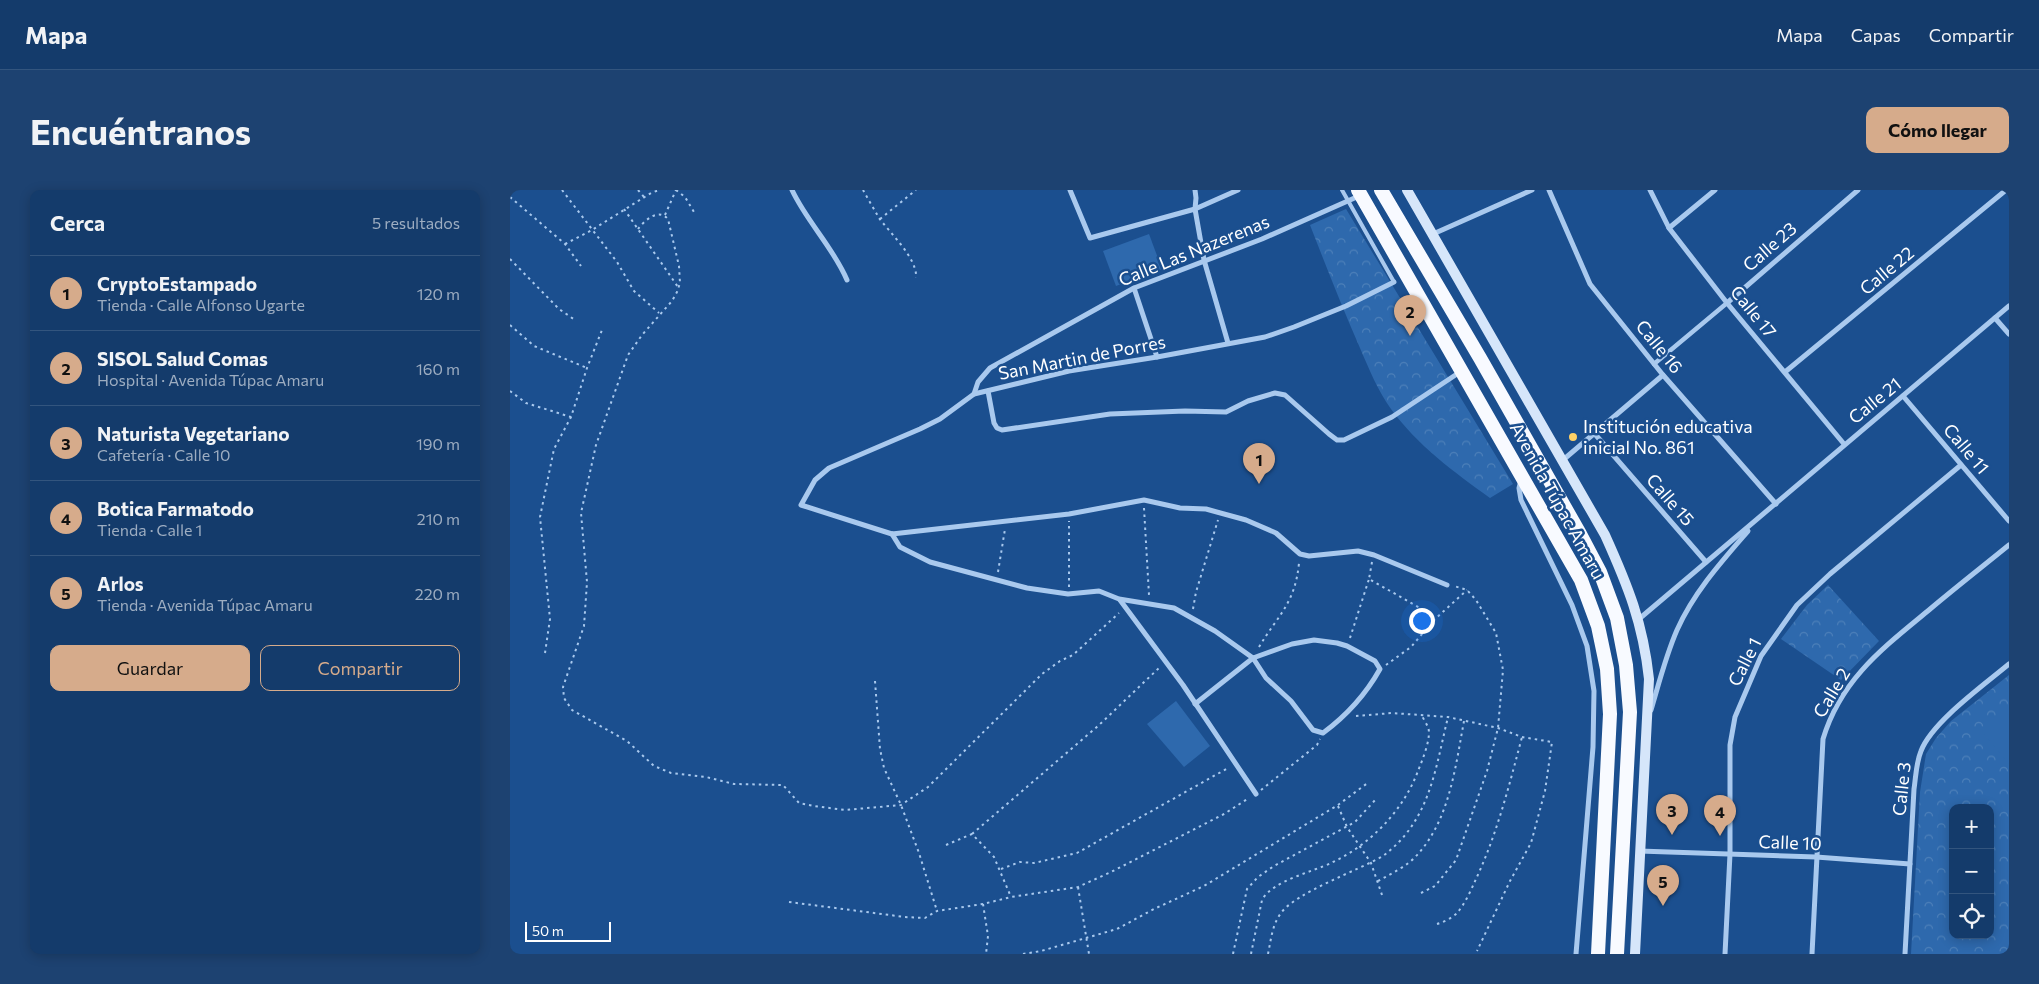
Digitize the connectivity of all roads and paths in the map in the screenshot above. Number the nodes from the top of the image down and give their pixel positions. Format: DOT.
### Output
graph roads {
  1 [pos="562,190"];
  2 [pos="638,190"];
  3 [pos="659,190"];
  4 [pos="676,190"];
  5 [pos="792,190"];
  6 [pos="863,190"];
  7 [pos="916,190"];
  8 [pos="1070,190"];
  9 [pos="1194,190"];
  10 [pos="1238,190"];
  11 [pos="1342,190"];
  12 [pos="1381,190"];
  13 [pos="1407,190"];
  14 [pos="1532,190"];
  15 [pos="1549,190"];
  16 [pos="1650,190"];
  17 [pos="1714,190"];
  18 [pos="1858,190"];
  19 [pos="2006,190"];
  20 [pos="1355,195"];
  21 [pos="510,197"];
  22 [pos="644,197"];
  23 [pos="624,209"];
  24 [pos="1195,209"];
  25 [pos="694,212"];
  26 [pos="665,215"];
  27 [pos="880,218"];
  28 [pos="1669,228"];
  29 [pos="638,229"];
  30 [pos="592,230"];
  31 [pos="1433,234"];
  32 [pos="565,244"];
  33 [pos="510,259"];
  34 [pos="1204,260"];
  35 [pos="582,266"];
  36 [pos="916,278"];
  37 [pos="847,280"];
  38 [pos="1394,282"];
  39 [pos="679,288"];
  40 [pos="1134,288"];
  41 [pos="1727,302"];
  42 [pos="2009,306"];
  43 [pos="660,314"];
  44 [pos="1995,318"];
  45 [pos="575,320"];
  46 [pos="510,325"];
  47 [pos="602,330"];
  48 [pos="2009,334"];
  49 [pos="1228,343"];
  50 [pos="1157,357"];
  51 [pos="1654,364"];
  52 [pos="587,368"];
  53 [pos="1462,370"];
  54 [pos="1785,372"];
  55 [pos="1663,375"];
  56 [pos="988,390"];
  57 [pos="510,391"];
  58 [pos="974,394"];
  59 [pos="1903,396"];
  60 [pos="570,417"];
  61 [pos="1594,433"];
  62 [pos="1844,444"];
  63 [pos="1563,460"];
  64 [pos="1961,464"];
  65 [pos="1522,474"];
  66 [pos="1144,500"];
  67 [pos="1776,504"];
  68 [pos="1220,513"];
  69 [pos="1069,514"];
  70 [pos="1759,518"];
  71 [pos="2009,521"];
  72 [pos="1005,522"];
  73 [pos="892,534"];
  74 [pos="2009,544"];
  75 [pos="1300,554"];
  76 [pos="1374,555"];
  77 [pos="1706,562"];
  78 [pos="1369,578"];
  79 [pos="997,580"];
  80 [pos="1447,584"];
  81 [pos="1466,590"];
  82 [pos="1068,594"];
  83 [pos="1119,599"];
  84 [pos="1150,605"];
  85 [pos="1126,606"];
  86 [pos="1191,619"];
  87 [pos="1639,619"];
  88 [pos="1434,620"];
  89 [pos="1347,646"];
  90 [pos="545,653"];
  91 [pos="1253,658"];
  92 [pos="1165,662"];
  93 [pos="2009,664"];
  94 [pos="1380,669"];
  95 [pos="876,680"];
  96 [pos="1195,704"];
  97 [pos="1421,714"];
  98 [pos="1448,717"];
  99 [pos="1341,718"];
  100 [pos="1464,721"];
  101 [pos="1648,722"];
  102 [pos="1498,728"];
  103 [pos="1323,733"];
  104 [pos="1522,737"];
  105 [pos="1236,764"];
  106 [pos="1369,782"];
  107 [pos="1256,794"];
  108 [pos="1377,798"];
  109 [pos="901,804"];
  110 [pos="1338,805"];
  111 [pos="1347,826"];
  112 [pos="972,834"];
  113 [pos="946,845"];
  114 [pos="1360,846"];
  115 [pos="1639,851"];
  116 [pos="1730,854"];
  117 [pos="1816,857"];
  118 [pos="1371,863"];
  119 [pos="1910,864"];
  120 [pos="1001,869"];
  121 [pos="1378,880"];
  122 [pos="1078,887"];
  123 [pos="1421,893"];
  124 [pos="1382,895"];
  125 [pos="1011,896"];
  126 [pos="789,902"];
  127 [pos="983,904"];
  128 [pos="937,911"];
  129 [pos="1438,924"];
  130 [pos="1088,938"];
  131 [pos="1477,951"];
  132 [pos="986,954"];
  133 [pos="1022,954"];
  134 [pos="1089,954"];
  135 [pos="1234,954"];
  136 [pos="1251,954"];
  137 [pos="1268,954"];
  138 [pos="1576,954"];
  139 [pos="1598,954"];
  140 [pos="1617,954"];
  141 [pos="1635,954"];
  142 [pos="1725,954"];
  143 [pos="1812,954"];
  144 [pos="1905,954"];
  1 -- 30 [label="path"];
  2 -- 22 [label="path"];
  3 -- 22 [label="path"];
  4 -- 25 [label="path"];
  4 -- 26 [label="path"];
  5 -- 37 [label="street"];
  6 -- 27 [label="path"];
  7 -- 27 [label="path"];
  8 -- 24 [label="street"];
  9 -- 24 [label="street"];
  10 -- 24 [label="street"];
  11 -- 20 [label="lane"];
  12 -- 140 [label="highway, Avenida Túpac Amaru"];
  13 -- 31 [label="main road, Avenida Túpac Amaru"];
  14 -- 31 [label="street"];
  15 -- 51 [label="street, Calle 16"];
  16 -- 28 [label="street, Calle 17"];
  17 -- 28 [label="street"];
  18 -- 41 [label="street, Calle 23"];
  19 -- 54 [label="street, Calle 22"];
  20 -- 34 [label="street, Calle Las Nazerenas"];
  20 -- 38 [label="lane"];
  20 -- 53 [label="highway, Avenida Túpac Amaru"];
  21 -- 32 [label="path"];
  22 -- 23 [label="path"];
  23 -- 29 [label="path"];
  23 -- 30 [label="path"];
  24 -- 34 [label="street"];
  26 -- 29 [label="path"];
  26 -- 39 [label="path"];
  27 -- 36 [label="path"];
  28 -- 41 [label="street, Calle 17"];
  29 -- 39 [label="path"];
  30 -- 32 [label="path"];
  30 -- 43 [label="path"];
  31 -- 63 [label="main road, Avenida Túpac Amaru"];
  32 -- 35 [label="path"];
  33 -- 45 [label="path"];
  34 -- 40 [label="street, Calle Las Nazerenas"];
  34 -- 49 [label="street"];
  38 -- 49 [label="street, San Martin de Porres"];
  39 -- 43 [label="path"];
  40 -- 50 [label="street"];
  40 -- 58 [label="street, Calle Las Nazerenas"];
  41 -- 51 [label="street, Calle 23"];
  41 -- 54 [label="street, Calle 17"];
  42 -- 44 [label="street, Calle 21"];
  43 -- 109 [label="path"];
  44 -- 48 [label="street"];
  44 -- 59 [label="street, Calle 21"];
  46 -- 52 [label="path"];
  47 -- 52 [label="path"];
  49 -- 50 [label="street, San Martin de Porres"];
  50 -- 56 [label="street, San Martin de Porres"];
  51 -- 55 [label="street, Calle 16"];
  52 -- 60 [label="path"];
  53 -- 56 [label="street"];
  53 -- 65 [label="highway, Avenida Túpac Amaru"];
  54 -- 62 [label="street, Calle 17"];
  55 -- 61 [label="street"];
  55 -- 67 [label="street, Calle 16"];
  56 -- 58 [label="street, San Martin de Porres"];
  57 -- 60 [label="path"];
  58 -- 73 [label="street, San Martin de Porres"];
  59 -- 62 [label="street, Calle 21"];
  59 -- 64 [label="street, Calle 11"];
  60 -- 90 [label="path"];
  61 -- 63 [label="street"];
  61 -- 77 [label="street, Calle 15"];
  62 -- 67 [label="street, Calle 21"];
  63 -- 87 [label="main road, Avenida Túpac Amaru"];
  64 -- 71 [label="street, Calle 11"];
  64 -- 116 [label="street, Calle 1"];
  65 -- 138 [label="street"];
  65 -- 139 [label="highway, Avenida Túpac Amaru"];
  66 -- 68 [label="street"];
  66 -- 69 [label="street"];
  66 -- 84 [label="path"];
  67 -- 70 [label="street, Calle 21"];
  68 -- 75 [label="street"];
  68 -- 86 [label="path"];
  69 -- 72 [label="street"];
  69 -- 82 [label="path"];
  70 -- 77 [label="street, Calle 21"];
  70 -- 101 [label="street, Calle 21"];
  72 -- 73 [label="street"];
  72 -- 79 [label="path"];
  73 -- 79 [label="street"];
  74 -- 117 [label="street, Calle 2"];
  75 -- 76 [label="street"];
  75 -- 91 [label="path"];
  76 -- 78 [label="path"];
  76 -- 80 [label="street"];
  77 -- 87 [label="street, Calle 21"];
  78 -- 88 [label="path"];
  78 -- 89 [label="path"];
  79 -- 82 [label="street"];
  80 -- 81 [label="path"];
  81 -- 88 [label="path"];
  81 -- 102 [label="path"];
  82 -- 83 [label="street"];
  83 -- 84 [label="street"];
  83 -- 85 [label="street"];
  84 -- 86 [label="street"];
  85 -- 92 [label="street"];
  85 -- 109 [label="path"];
  86 -- 91 [label="street"];
  87 -- 101 [label="main road, Avenida Túpac Amaru"];
  88 -- 94 [label="path"];
  89 -- 91 [label="street"];
  89 -- 94 [label="street"];
  91 -- 96 [label="street"];
  91 -- 103 [label="street"];
  92 -- 96 [label="street"];
  92 -- 112 [label="path"];
  93 -- 119 [label="street, Calle 3"];
  94 -- 99 [label="street"];
  95 -- 109 [label="path"];
  96 -- 105 [label="street"];
  97 -- 98 [label="path"];
  97 -- 99 [label="path"];
  97 -- 114 [label="path"];
  98 -- 100 [label="path"];
  98 -- 118 [label="path"];
  99 -- 103 [label="street"];
  100 -- 102 [label="path"];
  100 -- 121 [label="path"];
  101 -- 115 [label="main road, Avenida Túpac Amaru"];
  102 -- 104 [label="path"];
  102 -- 123 [label="path"];
  103 -- 107 [label="path"];
  104 -- 129 [label="path"];
  104 -- 131 [label="path"];
  105 -- 107 [label="street"];
  105 -- 120 [label="path"];
  106 -- 110 [label="path"];
  107 -- 122 [label="path"];
  108 -- 111 [label="path"];
  109 -- 128 [label="path"];
  110 -- 111 [label="path"];
  110 -- 130 [label="path"];
  111 -- 114 [label="path"];
  111 -- 135 [label="path"];
  112 -- 113 [label="path"];
  112 -- 120 [label="path"];
  114 -- 118 [label="path"];
  114 -- 136 [label="path"];
  115 -- 116 [label="street, Calle 10"];
  115 -- 141 [label="main road, Avenida Túpac Amaru"];
  116 -- 117 [label="street, Calle 10"];
  116 -- 142 [label="street, Calle 1"];
  117 -- 119 [label="street, Calle 10"];
  117 -- 143 [label="street, Calle 2"];
  118 -- 121 [label="path"];
  118 -- 137 [label="path"];
  119 -- 144 [label="street, Calle 3"];
  120 -- 125 [label="path"];
  121 -- 124 [label="path"];
  122 -- 125 [label="path"];
  122 -- 130 [label="path"];
  125 -- 127 [label="path"];
  126 -- 128 [label="path"];
  127 -- 128 [label="path"];
  127 -- 132 [label="path"];
  130 -- 133 [label="path"];
  130 -- 134 [label="path"];
}
